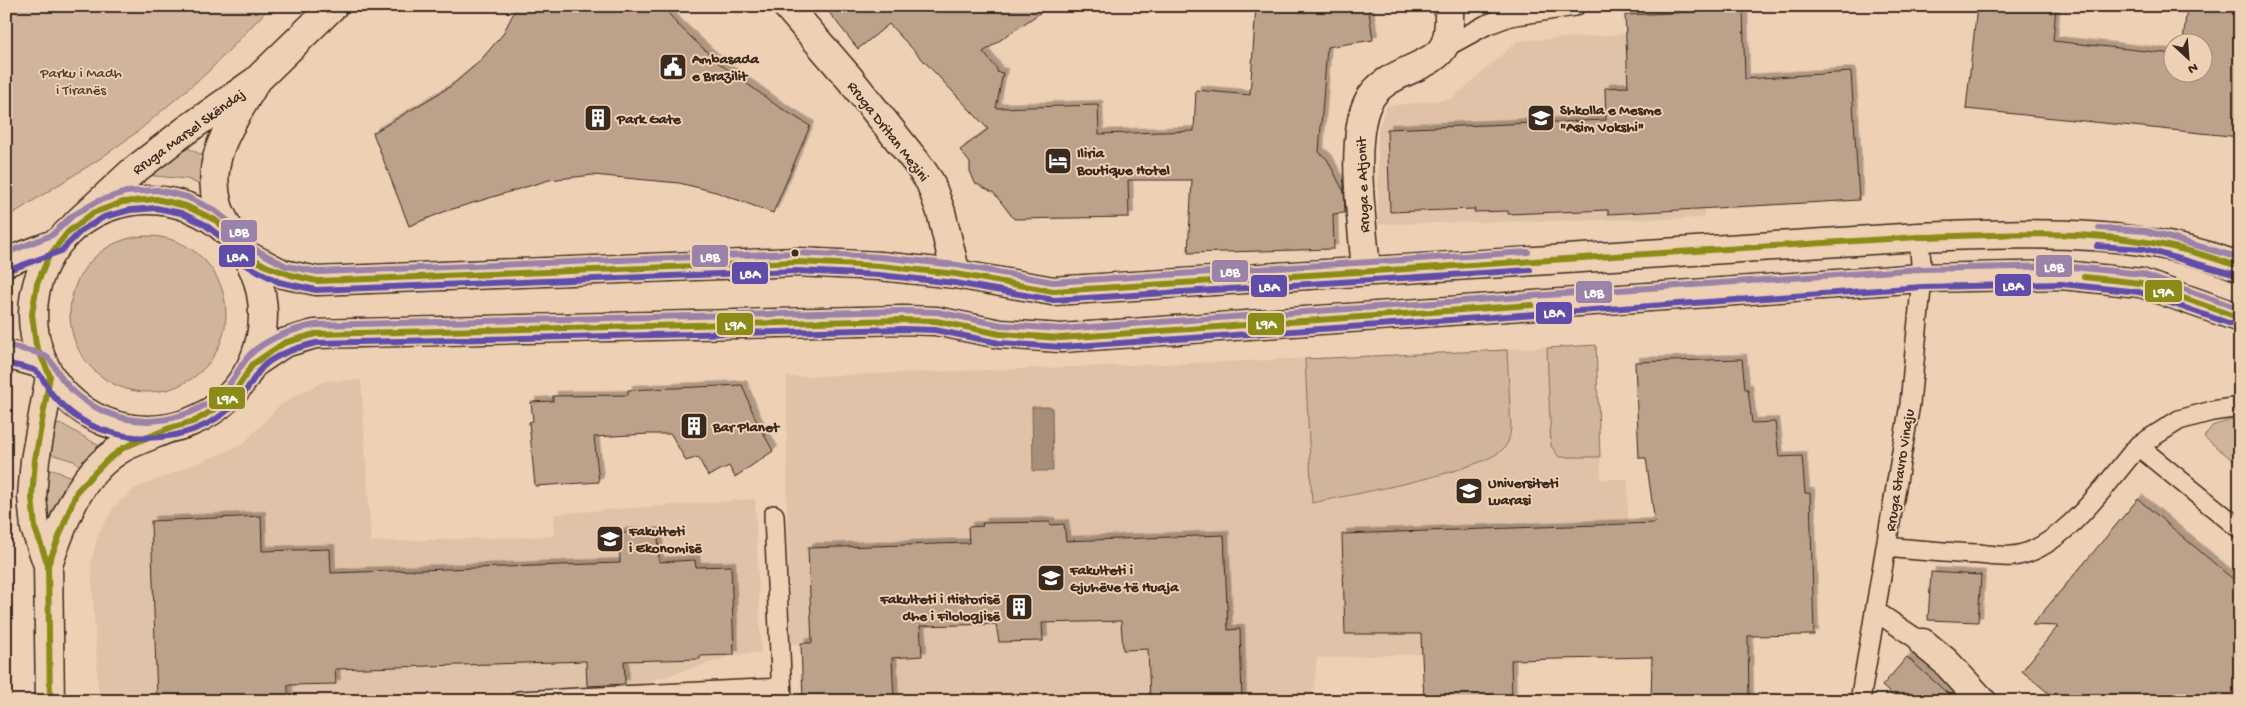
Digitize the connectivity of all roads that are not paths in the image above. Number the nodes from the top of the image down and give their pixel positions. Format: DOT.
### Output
graph roads {
  1 [pos="333,6"];
  2 [pos="787,6"];
  3 [pos="1449,6"];
  4 [pos="1574,6"];
  5 [pos="1442,49"];
  6 [pos="256,81"];
  7 [pos="77,223"];
  8 [pos="231,234"];
  9 [pos="1919,238"];
  10 [pos="57,243"];
  11 [pos="248,256"];
  12 [pos="6,262"];
  13 [pos="2240,267"];
  14 [pos="1366,271"];
  15 [pos="956,274"];
  16 [pos="1922,278"];
  17 [pos="2240,318"];
  18 [pos="6,354"];
  19 [pos="253,364"];
  20 [pos="46,370"];
  21 [pos="2240,407"];
  22 [pos="167,429"];
  23 [pos="2138,446"];
  24 [pos="774,515"];
  25 [pos="2240,529"];
  26 [pos="1887,547"];
  27 [pos="48,565"];
  28 [pos="1875,612"];
  29 [pos="1923,643"];
  30 [pos="782,694"];
  31 [pos="50,701"];
  32 [pos="519,701"];
  33 [pos="1860,701"];
  34 [pos="1982,701"];
  1 -- 6 [label="main road, Rruga Marsel Skëndaj"];
  2 -- 15 [label="main road, Rruga Dritan Mezini"];
  3 -- 5 [label="main road"];
  4 -- 5 [label="lane, Rruga e Atjonit"];
  5 -- 14 [label="main road, Rruga e Atjonit"];
  6 -- 7 [label="main road, Rruga Marsel Skëndaj"];
  6 -- 8 [label="main road, Rruga Marsel Skëndaj"];
  7 -- 8 [label="main road"];
  7 -- 10 [label="main road"];
  8 -- 11 [label="main road"];
  9 -- 13 [label="main road"];
  9 -- 14 [label="main road"];
  9 -- 16 [label="lane, Rruga Stavro Vinaju"];
  10 -- 12 [label="main road"];
  10 -- 20 [label="main road"];
  11 -- 15 [label="main road"];
  11 -- 19 [label="main road"];
  14 -- 15 [label="main road"];
  16 -- 17 [label="main road"];
  16 -- 19 [label="main road"];
  16 -- 26 [label="lane, Rruga Stavro Vinaju"];
  18 -- 20 [label="main road"];
  19 -- 22 [label="main road"];
  20 -- 22 [label="main road"];
  20 -- 27 [label="main road"];
  21 -- 23 [label="lane"];
  22 -- 27 [label="main road"];
  23 -- 25 [label="lane"];
  23 -- 26 [label="lane"];
  24 -- 30 [label="lane"];
  26 -- 28 [label="lane, Rruga Stavro Vinaju"];
  27 -- 31 [label="main road"];
  28 -- 29 [label="lane"];
  28 -- 33 [label="lane, Rruga Stavro Vinaju"];
  29 -- 34 [label="main road"];
  30 -- 32 [label="lane"];
}
